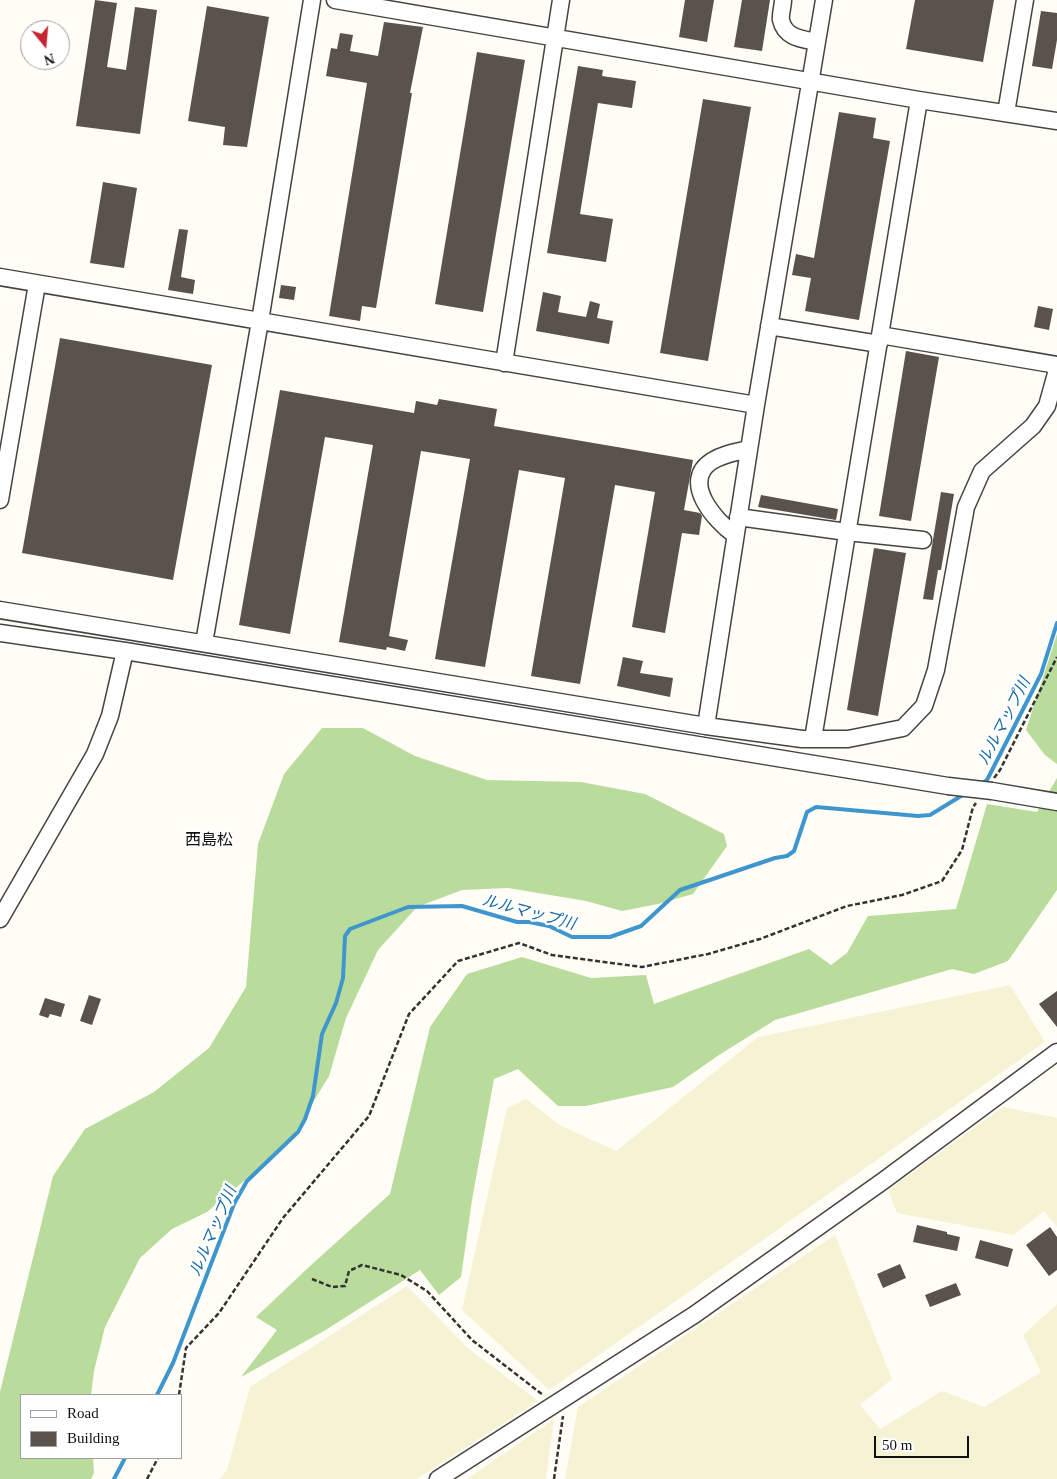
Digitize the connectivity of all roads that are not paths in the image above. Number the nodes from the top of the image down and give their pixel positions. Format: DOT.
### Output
graph roads {
  1 [pos="312,0"];
  2 [pos="335,0"];
  3 [pos="561,0"];
  4 [pos="783,0"];
  5 [pos="824,0"];
  6 [pos="1025,0"];
  7 [pos="555,38"];
  8 [pos="817,42"];
  9 [pos="810,81"];
  10 [pos="919,100"];
  11 [pos="1006,113"];
  12 [pos="1057,121"];
  13 [pos="0,278"];
  14 [pos="37,284"];
  15 [pos="260,322"];
  16 [pos="769,326"];
  17 [pos="879,340"];
  18 [pos="504,363"];
  19 [pos="1057,365"];
  20 [pos="1057,370"];
  21 [pos="756,406"];
  22 [pos="749,449"];
  23 [pos="0,500"];
  24 [pos="738,517"];
  25 [pos="847,532"];
  26 [pos="735,535"];
  27 [pos="923,540"];
  28 [pos="0,610"];
  29 [pos="0,633"];
  30 [pos="204,643"];
  31 [pos="125,651"];
  32 [pos="706,726"];
  33 [pos="813,739"];
  34 [pos="1057,802"];
  35 [pos="0,919"];
  36 [pos="1057,1052"];
  37 [pos="438,1479"];
  1 -- 15 [label="street"];
  2 -- 7 [label="street"];
  3 -- 7 [label="street"];
  4 -- 8 [label="street"];
  5 -- 8 [label="street"];
  6 -- 11 [label="street"];
  7 -- 9 [label="street"];
  7 -- 18 [label="street"];
  8 -- 9 [label="street"];
  9 -- 10 [label="street"];
  9 -- 16 [label="street"];
  10 -- 11 [label="street"];
  10 -- 17 [label="street"];
  11 -- 12 [label="street"];
  13 -- 14 [label="street"];
  14 -- 15 [label="street"];
  14 -- 23 [label="street"];
  15 -- 18 [label="street"];
  15 -- 30 [label="street"];
  16 -- 17 [label="street"];
  16 -- 21 [label="street"];
  17 -- 19 [label="street"];
  17 -- 25 [label="street"];
  18 -- 21 [label="street"];
  20 -- 33 [label="street"];
  21 -- 22 [label="street"];
  22 -- 24 [label="street"];
  22 -- 26 [label="street"];
  24 -- 25 [label="street"];
  24 -- 26 [label="street"];
  25 -- 27 [label="street"];
  25 -- 33 [label="street"];
  26 -- 32 [label="street"];
  28 -- 30 [label="street"];
  29 -- 31 [label="street"];
  30 -- 32 [label="street"];
  31 -- 34 [label="street, bridge"];
  31 -- 35 [label="street"];
  32 -- 33 [label="street"];
  36 -- 37 [label="street"];
}
